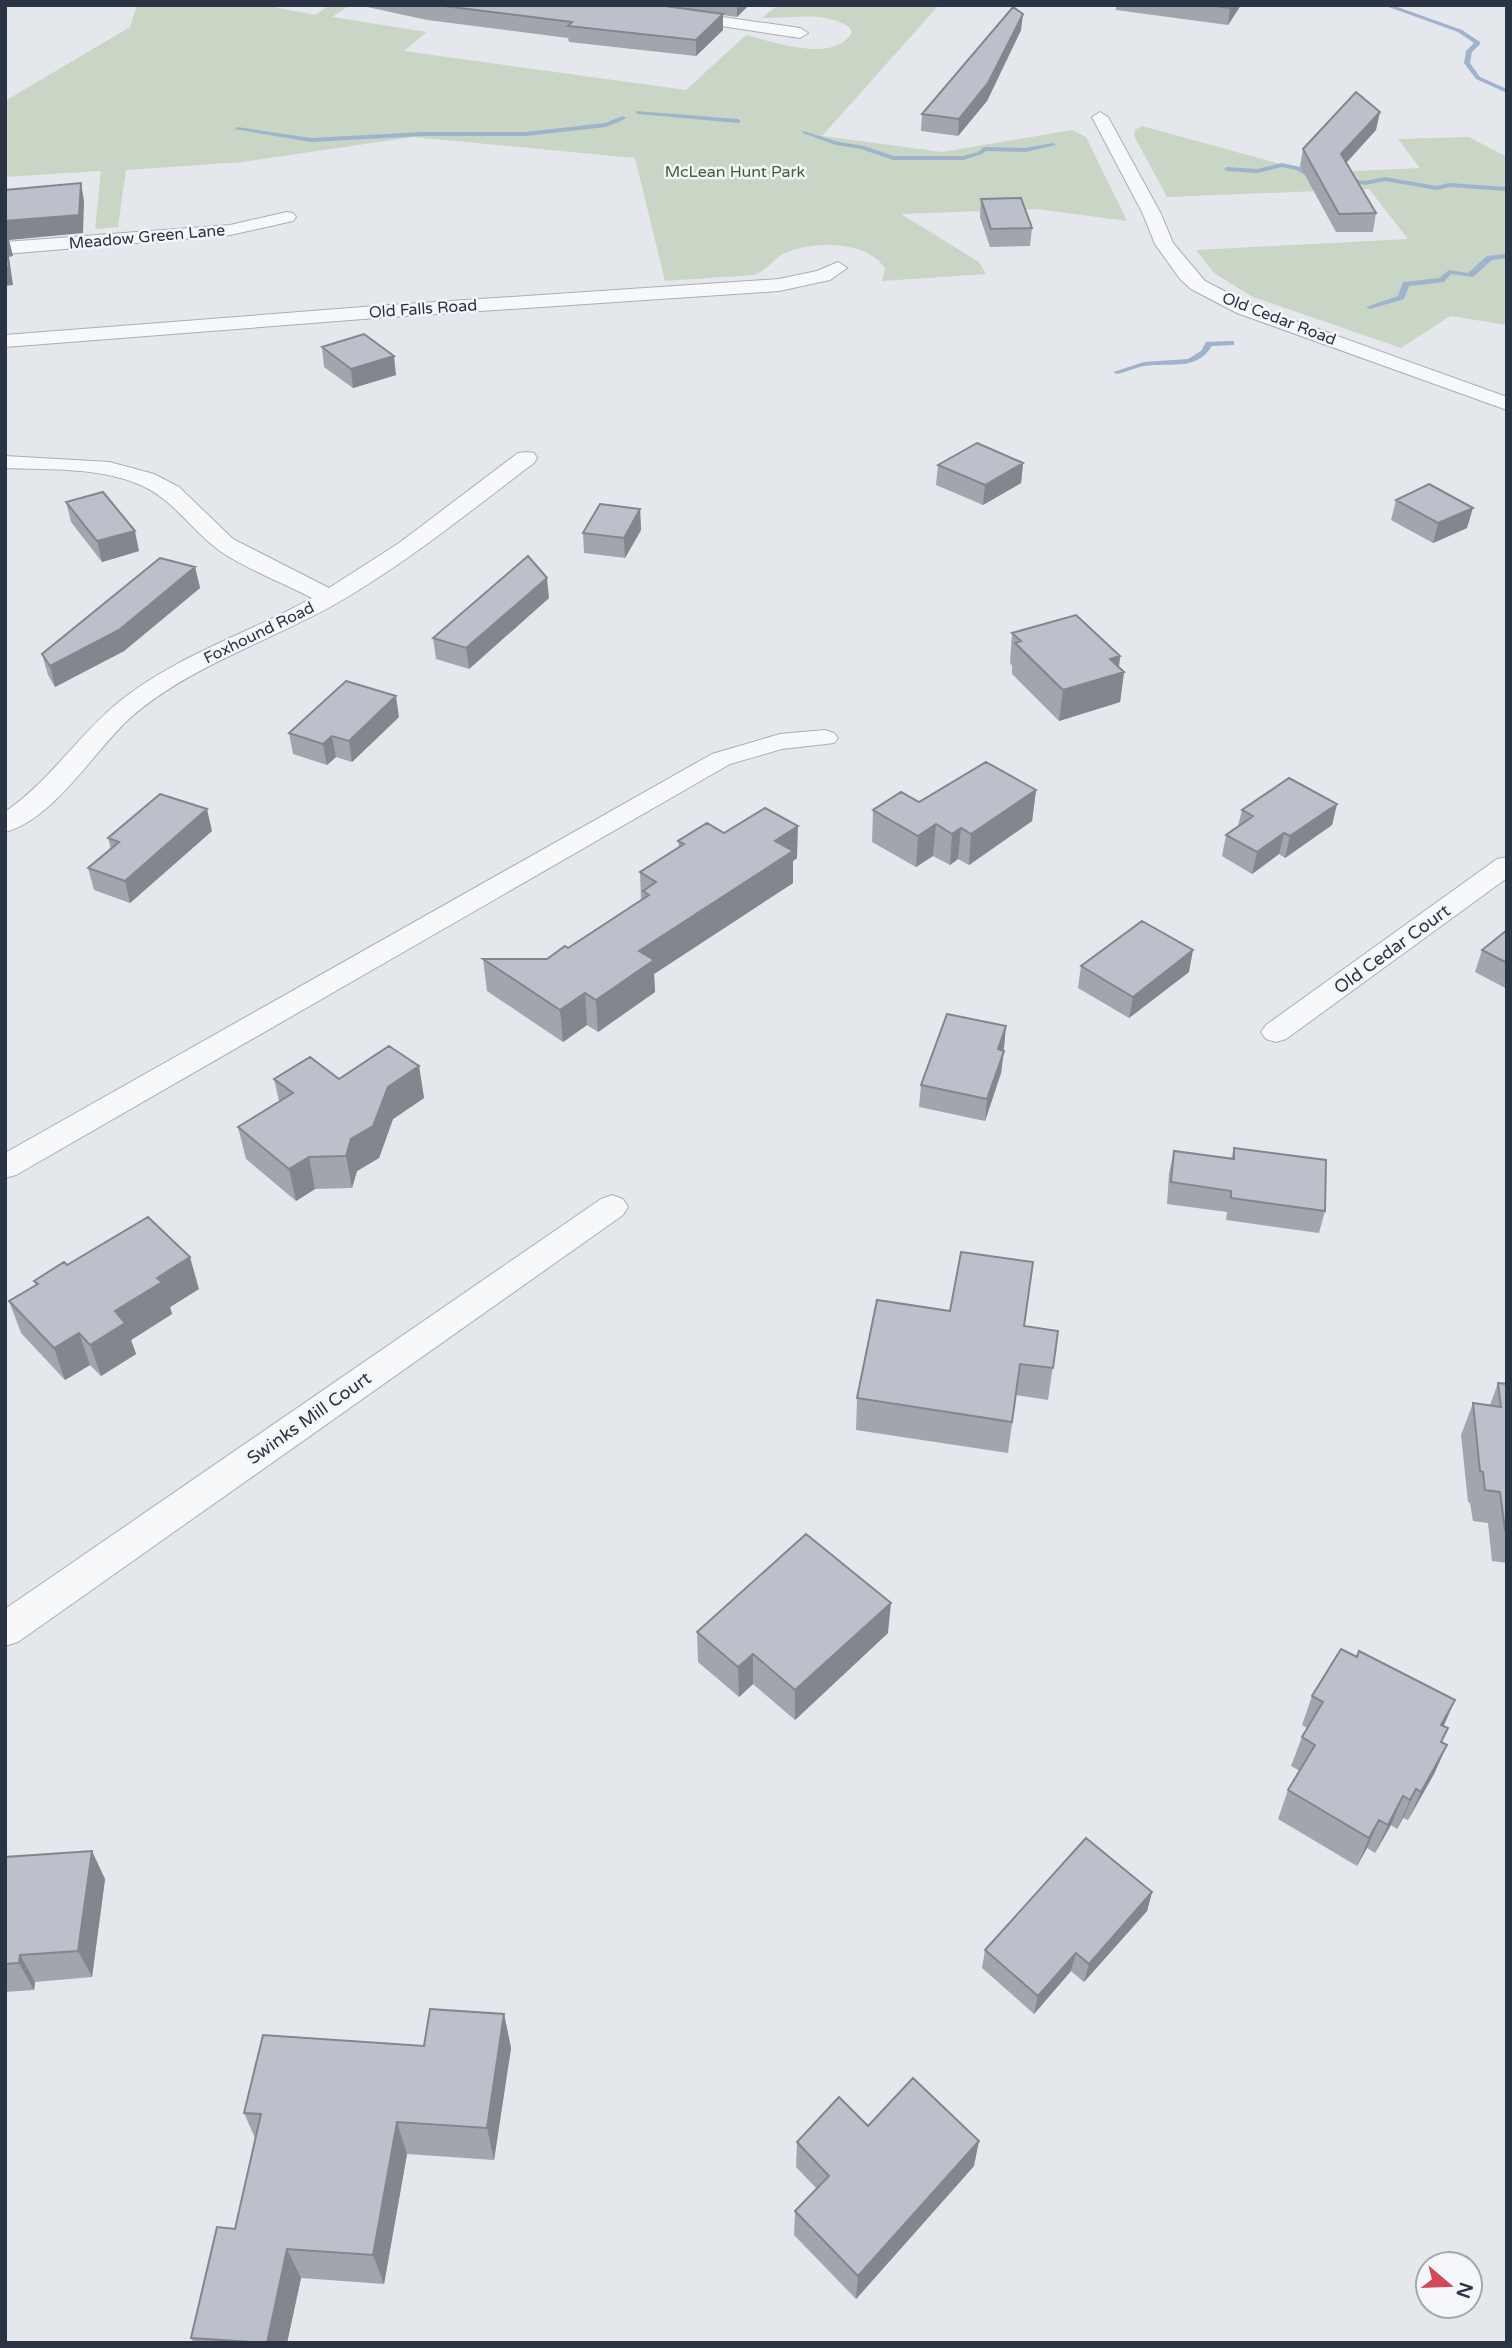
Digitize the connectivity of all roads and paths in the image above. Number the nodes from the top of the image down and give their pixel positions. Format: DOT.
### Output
graph roads {
  1 [pos="669,15"];
  2 [pos="800,33"];
  3 [pos="1100,117"];
  4 [pos="287,217"];
  5 [pos="5,248"];
  6 [pos="838,268"];
  7 [pos="5,341"];
  8 [pos="1507,404"];
  9 [pos="526,458"];
  10 [pos="5,462"];
  11 [pos="330,598"];
  12 [pos="825,738"];
  13 [pos="5,824"];
  14 [pos="1507,865"];
  15 [pos="1276,1032"];
  16 [pos="5,1167"];
  17 [pos="612,1207"];
  18 [pos="5,1630"];
  1 -- 2 [label="street"];
  3 -- 8 [label="street, Old Cedar Road"];
  4 -- 5 [label="street, Meadow Green Lane"];
  6 -- 7 [label="street, Old Falls Road"];
  9 -- 11 [label="street, Foxhound Road"];
  10 -- 11 [label="street"];
  11 -- 13 [label="street, Foxhound Road"];
  12 -- 16 [label="street"];
  14 -- 15 [label="street, Old Cedar Court"];
  17 -- 18 [label="street, Swinks Mill Court"];
}
